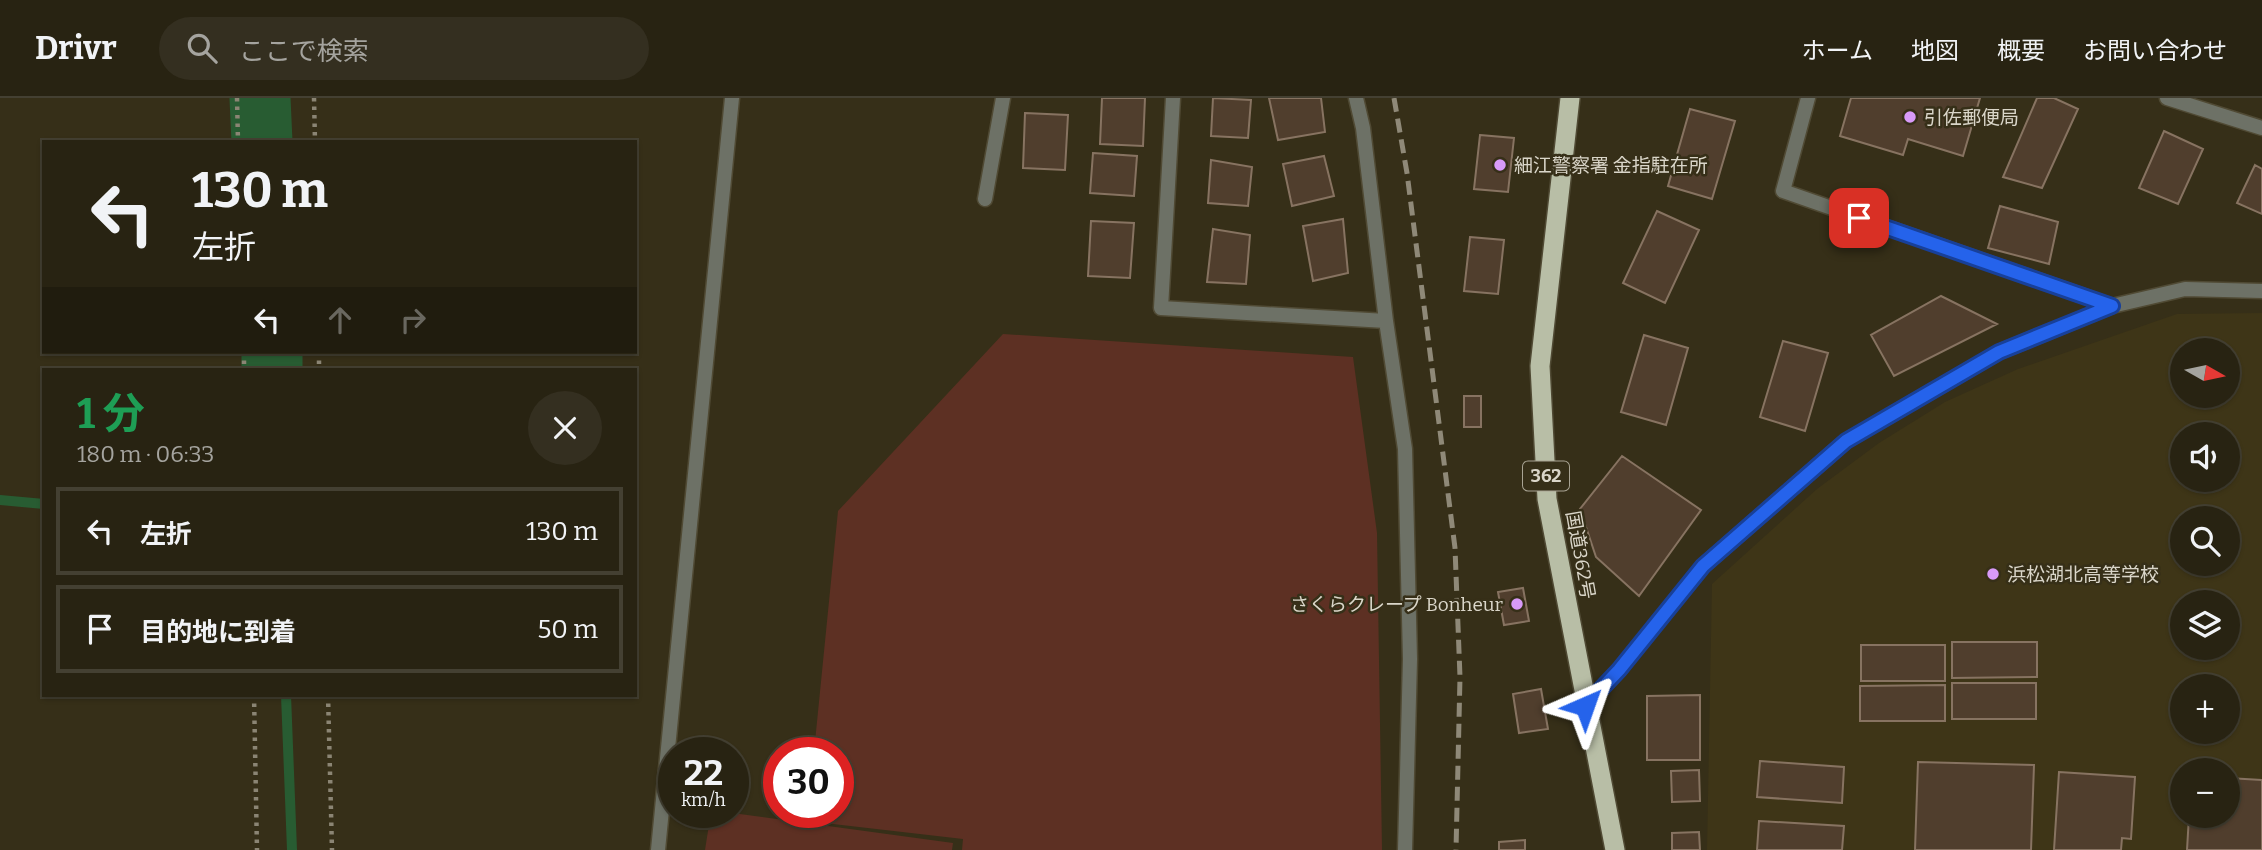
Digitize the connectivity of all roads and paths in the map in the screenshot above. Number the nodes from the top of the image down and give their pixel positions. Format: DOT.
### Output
graph roads {
  1 [pos="237,98"];
  2 [pos="314,98"];
  3 [pos="732,98"];
  4 [pos="1003,98"];
  5 [pos="1173,98"];
  6 [pos="1356,98"];
  7 [pos="1570,98"];
  8 [pos="1808,98"];
  9 [pos="2167,98"];
  10 [pos="2262,128"];
  11 [pos="238,140"];
  12 [pos="315,140"];
  13 [pos="985,199"];
  14 [pos="2262,291"];
  15 [pos="2112,306"];
  16 [pos="1387,321"];
  17 [pos="254,697"];
  18 [pos="328,697"];
  19 [pos="1585,706"];
  20 [pos="257,850"];
  21 [pos="332,850"];
  22 [pos="658,850"];
  23 [pos="1405,850"];
  24 [pos="1615,850"];
  1 -- 11 [label="path"];
  2 -- 12 [label="path"];
  3 -- 22 [label="street"];
  4 -- 13 [label="street"];
  5 -- 16 [label="street"];
  6 -- 16 [label="street"];
  7 -- 19 [label="highway, 国道362号 / 362"];
  8 -- 15 [label="street"];
  9 -- 10 [label="street"];
  14 -- 15 [label="street"];
  15 -- 19 [label="street"];
  16 -- 23 [label="street"];
  17 -- 20 [label="path"];
  18 -- 21 [label="path"];
  19 -- 24 [label="highway, 国道362号 / 362"];
}
